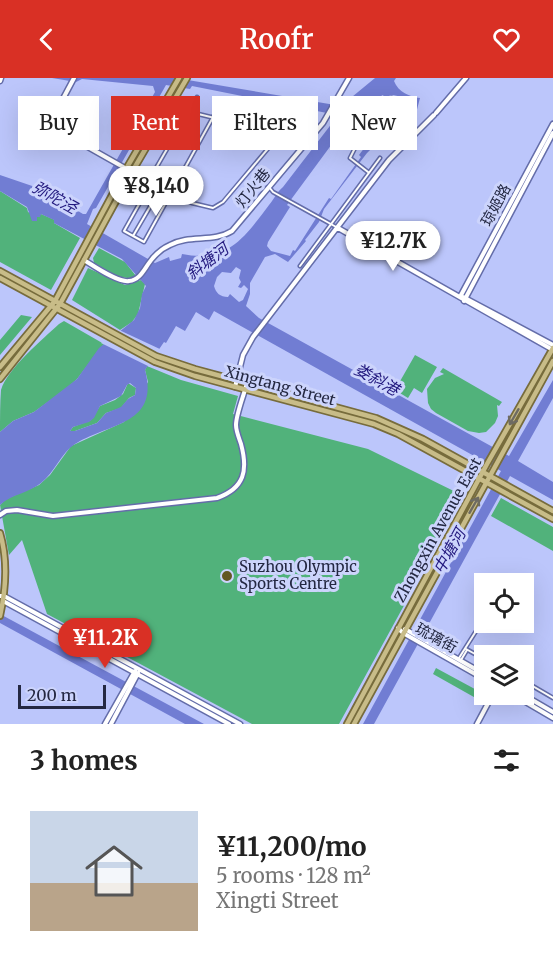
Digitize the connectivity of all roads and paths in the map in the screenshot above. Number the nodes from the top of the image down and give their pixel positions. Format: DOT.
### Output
graph roads {
  1 [pos="179,78"];
  2 [pos="349,78"];
  3 [pos="466,78"];
  4 [pos="186,79"];
  5 [pos="73,80"];
  6 [pos="212,120"];
  7 [pos="553,124"];
  8 [pos="553,133"];
  9 [pos="168,150"];
  10 [pos="267,150"];
  11 [pos="354,150"];
  12 [pos="380,159"];
  13 [pos="129,171"];
  14 [pos="370,174"];
  15 [pos="150,182"];
  16 [pos="269,187"];
  17 [pos="161,188"];
  18 [pos="171,192"];
  19 [pos="332,224"];
  20 [pos="338,228"];
  21 [pos="133,236"];
  22 [pos="84,260"];
  23 [pos="300,266"];
  24 [pos="0,271"];
  25 [pos="0,278"];
  26 [pos="463,298"];
  27 [pos="53,304"];
  28 [pos="59,307"];
  29 [pos="106,333"];
  30 [pos="553,348"];
  31 [pos="553,361"];
  32 [pos="0,367"];
  33 [pos="0,379"];
  34 [pos="237,380"];
  35 [pos="247,383"];
  36 [pos="235,387"];
  37 [pos="245,390"];
  38 [pos="483,472"];
  39 [pos="490,476"];
  40 [pos="480,478"];
  41 [pos="487,482"];
  42 [pos="553,511"];
  43 [pos="0,514"];
  44 [pos="553,519"];
  45 [pos="0,533"];
  46 [pos="2,598"];
  47 [pos="0,615"];
  48 [pos="398,628"];
  49 [pos="404,632"];
  50 [pos="475,633"];
  51 [pos="419,640"];
  52 [pos="467,648"];
  53 [pos="474,653"];
  54 [pos="460,660"];
  55 [pos="474,668"];
  56 [pos="138,669"];
  57 [pos="133,672"];
  58 [pos="474,673"];
  59 [pos="138,675"];
  60 [pos="130,683"];
  61 [pos="534,687"];
  62 [pos="125,692"];
  63 [pos="553,698"];
  64 [pos="534,701"];
  65 [pos="487,705"];
  66 [pos="531,705"];
  67 [pos="553,712"];
  68 [pos="553,718"];
  69 [pos="105,724"];
  70 [pos="111,724"];
  71 [pos="229,724"];
  72 [pos="240,724"];
  73 [pos="347,724"];
  74 [pos="354,724"];
  75 [pos="477,724"];
  1 -- 13 [label="main road"];
  2 -- 16 [label="street, 灯火巷"];
  3 -- 20 [label="street"];
  4 -- 13 [label="main road"];
  5 -- 13 [label="street"];
  6 -- 18 [label="street"];
  7 -- 26 [label="street, 琼姬路"];
  8 -- 26 [label="street, 琼姬路"];
  9 -- 15 [label="street"];
  10 -- 18 [label="street"];
  11 -- 14 [label="street"];
  12 -- 14 [label="street"];
  13 -- 15 [label="street"];
  13 -- 22 [label="main road"];
  13 -- 27 [label="main road"];
  14 -- 19 [label="street"];
  15 -- 17 [label="street"];
  15 -- 21 [label="street"];
  16 -- 19 [label="street"];
  16 -- 22 [label="street, 灯火巷"];
  17 -- 18 [label="street"];
  17 -- 21 [label="street"];
  18 -- 21 [label="street"];
  19 -- 20 [label="street"];
  19 -- 23 [label="street"];
  20 -- 26 [label="street"];
  20 -- 34 [label="street"];
  22 -- 28 [label="main road"];
  24 -- 27 [label="main road, Xingtang Street"];
  25 -- 27 [label="main road, Xingtang Street"];
  26 -- 30 [label="street"];
  27 -- 28 [label="main road, Xingtang Street"];
  27 -- 32 [label="main road"];
  28 -- 29 [label="main road, Xingtang Street"];
  28 -- 33 [label="main road"];
  29 -- 34 [label="main road, Xingtang Street"];
  29 -- 36 [label="main road, Xingtang Street"];
  30 -- 38 [label="main road, Zhongxin Avenue East, one-way"];
  31 -- 39 [label="main road, Zhongxin Avenue East"];
  34 -- 35 [label="main road, Xingtang Street"];
  34 -- 36 [label="street"];
  35 -- 37 [label="street"];
  35 -- 38 [label="main road, Xingtang Street"];
  36 -- 37 [label="main road, Xingtang Street"];
  37 -- 40 [label="main road, Xingtang Street"];
  37 -- 43 [label="street"];
  38 -- 39 [label="main road, Xingtang Street"];
  38 -- 40 [label="main road, Zhongxin Avenue East"];
  39 -- 41 [label="main road, Zhongxin Avenue East"];
  39 -- 42 [label="main road, Xingtang Street"];
  40 -- 41 [label="main road, Xingtang Street"];
  40 -- 48 [label="main road, Zhongxin Avenue East"];
  41 -- 44 [label="main road, Xingtang Street"];
  49 -- 41 [label="main road, Zhongxin Avenue East, one-way"];
  45 -- 46 [label="main road"];
  46 -- 47 [label="main road"];
  46 -- 56 [label="street"];
  46 -- 57 [label="street"];
  48 -- 49 [label="street, 琉璃街"];
  48 -- 73 [label="main road, Zhongxin Avenue East"];
  49 -- 51 [label="street, 琉璃街"];
  49 -- 74 [label="main road, Zhongxin Avenue East"];
  50 -- 52 [label="street"];
  51 -- 54 [label="street"];
  51 -- 58 [label="street, 琉璃街"];
  52 -- 53 [label="street"];
  52 -- 54 [label="street"];
  54 -- 55 [label="street"];
  56 -- 57 [label="street"];
  56 -- 59 [label="street"];
  56 -- 72 [label="street"];
  57 -- 59 [label="street"];
  57 -- 60 [label="street"];
  59 -- 60 [label="street"];
  59 -- 71 [label="street"];
  60 -- 62 [label="street"];
  61 -- 63 [label="street"];
  62 -- 69 [label="street"];
  62 -- 70 [label="street"];
  64 -- 67 [label="street"];
  65 -- 75 [label="street"];
  66 -- 68 [label="street"];
}
